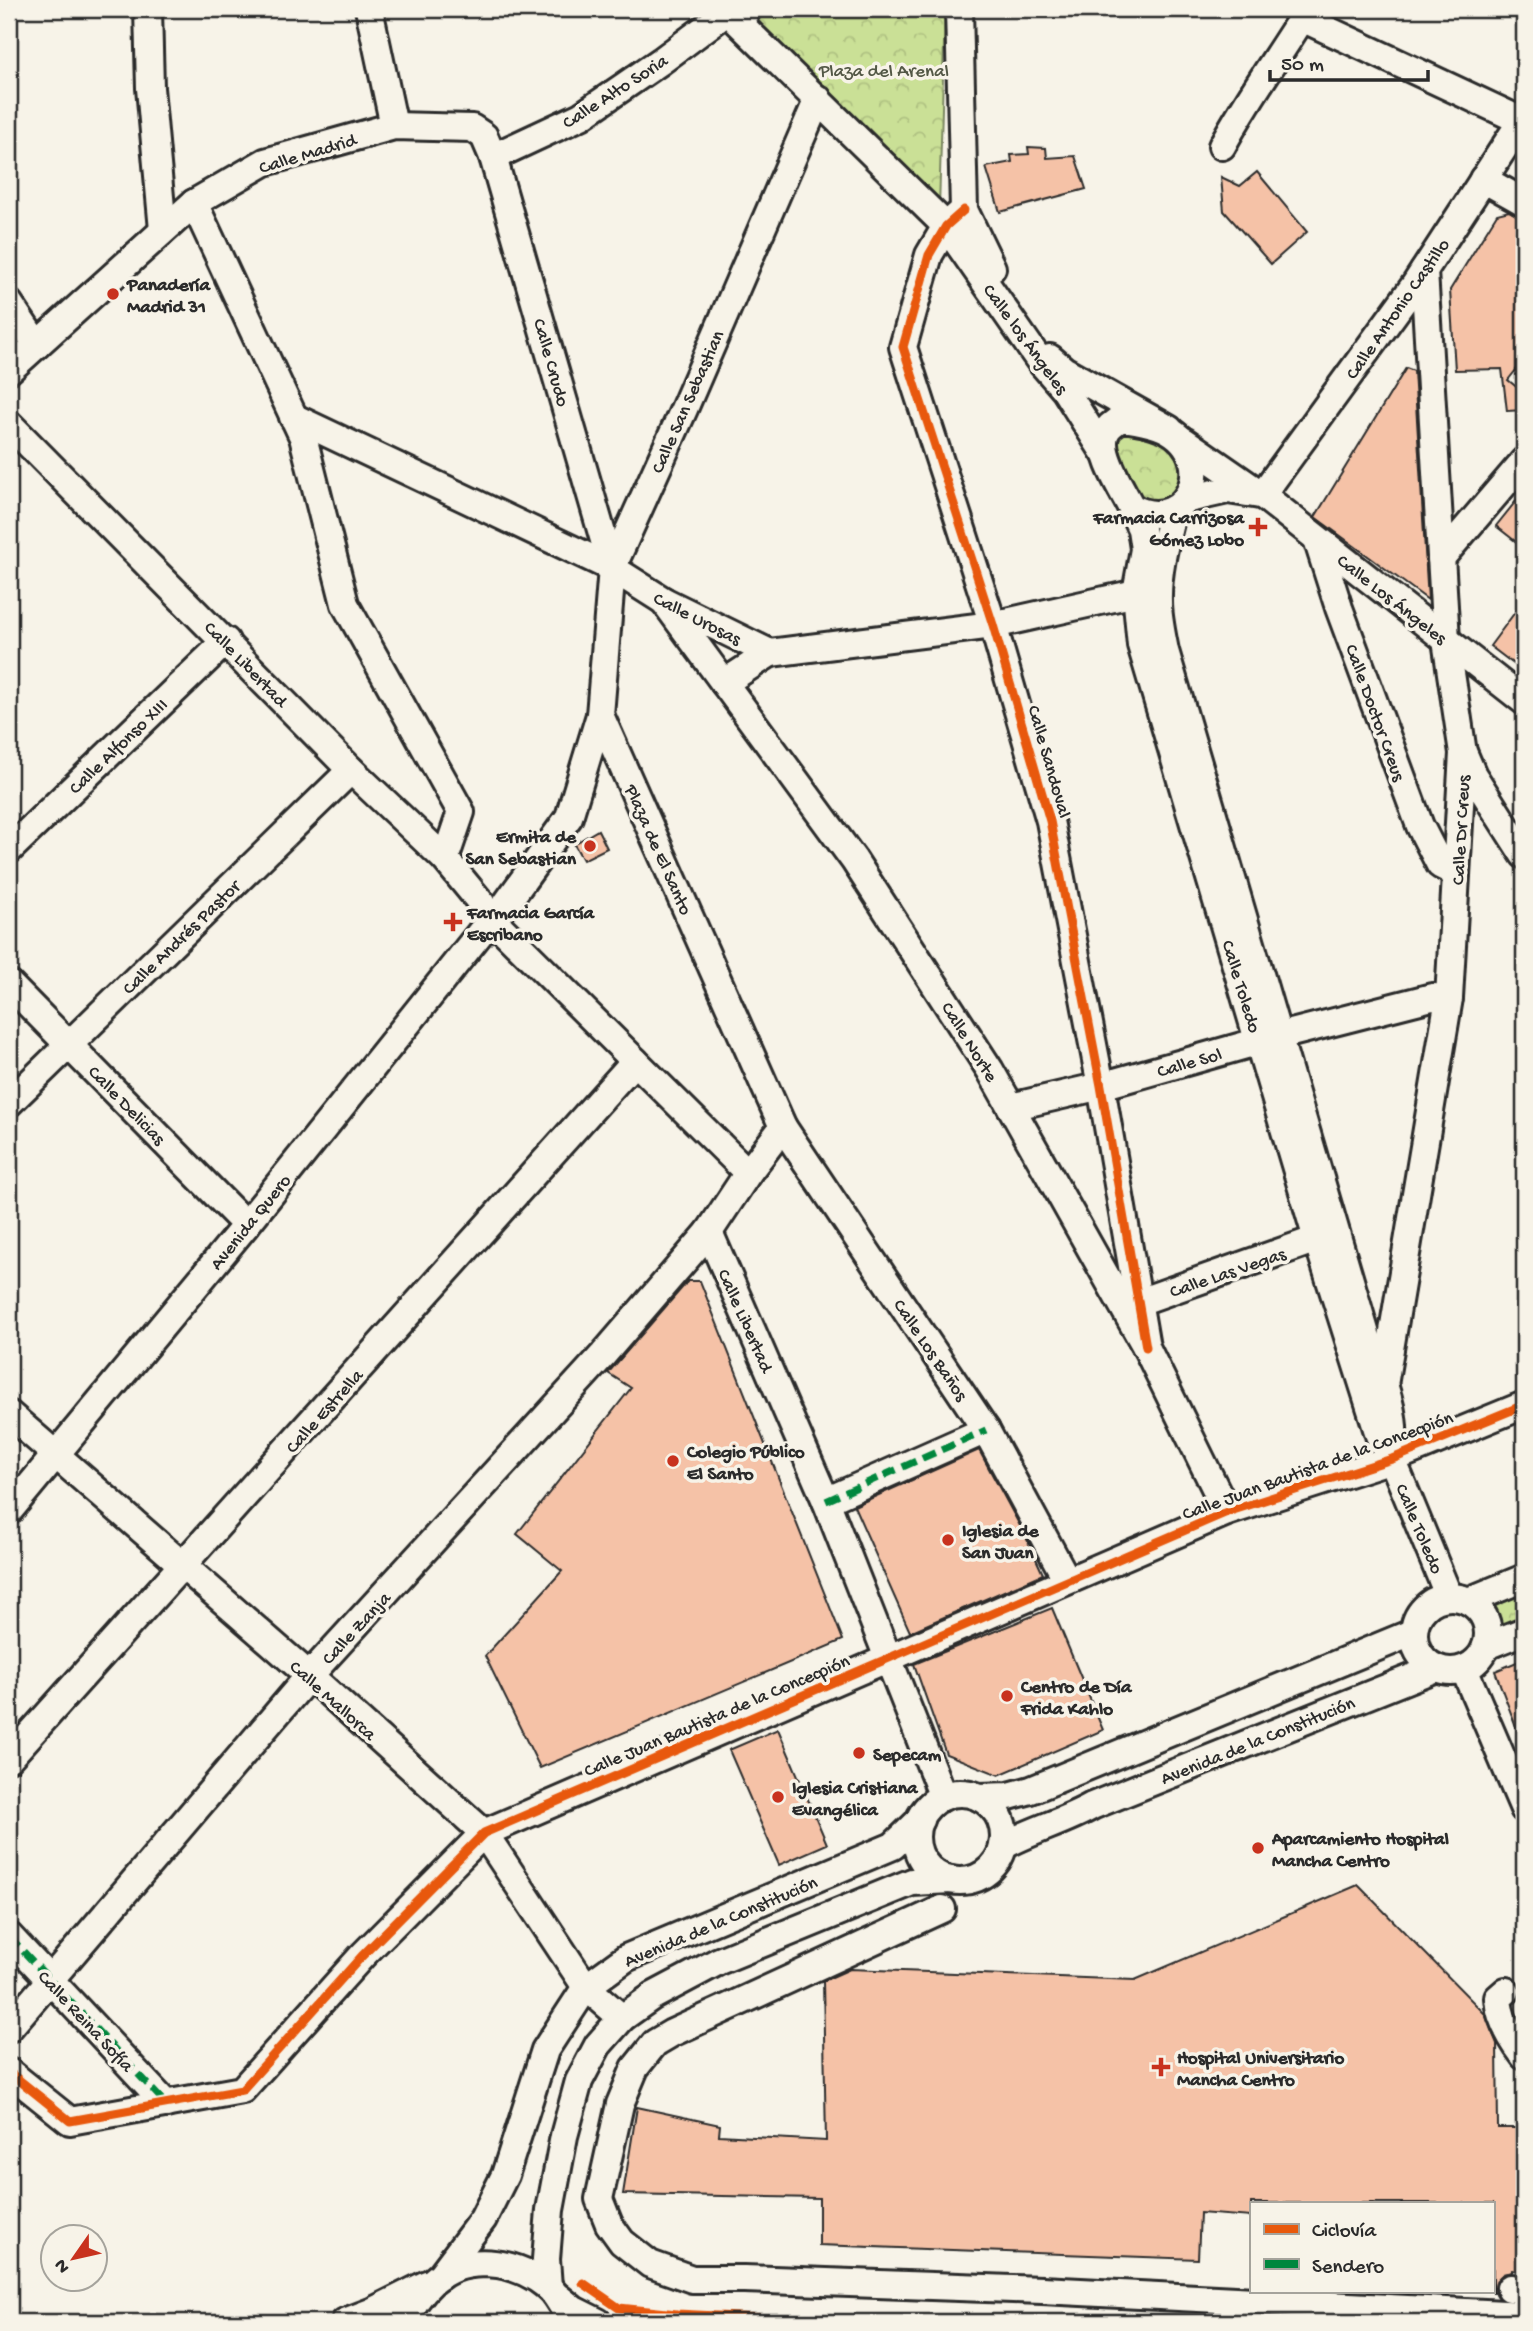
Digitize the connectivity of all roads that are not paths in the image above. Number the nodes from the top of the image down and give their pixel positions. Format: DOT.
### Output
graph roads {
  1 [pos="148,9"];
  2 [pos="369,9"];
  3 [pos="959,9"];
  4 [pos="735,13"];
  5 [pos="1302,13"];
  6 [pos="818,99"];
  7 [pos="1523,119"];
  8 [pos="394,126"];
  9 [pos="1222,146"];
  10 [pos="493,157"];
  11 [pos="1483,179"];
  12 [pos="1524,202"];
  13 [pos="194,203"];
  14 [pos="955,218"];
  15 [pos="163,230"];
  16 [pos="1424,271"];
  17 [pos="9,303"];
  18 [pos="37,345"];
  19 [pos="9,370"];
  20 [pos="293,417"];
  21 [pos="9,424"];
  22 [pos="1177,435"];
  23 [pos="1104,452"];
  24 [pos="1524,461"];
  25 [pos="1262,495"];
  26 [pos="1180,504"];
  27 [pos="1131,507"];
  28 [pos="1317,539"];
  29 [pos="1441,558"];
  30 [pos="612,568"];
  31 [pos="1136,593"];
  32 [pos="664,601"];
  33 [pos="993,625"];
  34 [pos="1446,640"];
  35 [pos="226,641"];
  36 [pos="770,653"];
  37 [pos="724,682"];
  38 [pos="1524,701"];
  39 [pos="600,715"];
  40 [pos="1463,753"];
  41 [pos="351,770"];
  42 [pos="9,850"];
  43 [pos="1524,855"];
  44 [pos="445,859"];
  45 [pos="1456,873"];
  46 [pos="494,916"];
  47 [pos="9,984"];
  48 [pos="1449,999"];
  49 [pos="1270,1039"];
  50 [pos="70,1044"];
  51 [pos="635,1061"];
  52 [pos="1101,1086"];
  53 [pos="9,1103"];
  54 [pos="1011,1107"];
  55 [pos="783,1126"];
  56 [pos="748,1173"];
  57 [pos="246,1225"];
  58 [pos="709,1232"];
  59 [pos="1317,1239"];
  60 [pos="1136,1303"];
  61 [pos="1146,1347"];
  62 [pos="1384,1385"];
  63 [pos="1524,1405"];
  64 [pos="9,1414"];
  65 [pos="986,1430"];
  66 [pos="57,1455"];
  67 [pos="1392,1459"];
  68 [pos="826,1502"];
  69 [pos="9,1511"];
  70 [pos="1227,1512"];
  71 [pos="183,1566"];
  72 [pos="1524,1578"];
  73 [pos="1067,1580"];
  74 [pos="1459,1599"];
  75 [pos="1524,1631"];
  76 [pos="1414,1632"];
  77 [pos="1486,1646"];
  78 [pos="888,1660"];
  79 [pos="1436,1668"];
  80 [pos="1464,1669"];
  81 [pos="309,1676"];
  82 [pos="9,1758"];
  83 [pos="943,1797"];
  84 [pos="979,1797"];
  85 [pos="1524,1809"];
  86 [pos="920,1820"];
  87 [pos="484,1833"];
  88 [pos="1003,1846"];
  89 [pos="951,1880"];
  90 [pos="942,1909"];
  91 [pos="9,1936"];
  92 [pos="50,1980"];
  93 [pos="586,1986"];
  94 [pos="1506,1991"];
  95 [pos="622,2018"];
  96 [pos="9,2028"];
  97 [pos="1524,2056"];
  98 [pos="9,2072"];
  99 [pos="166,2104"];
  100 [pos="436,2279"];
  101 [pos="1250,2281"];
  102 [pos="552,2292"];
  103 [pos="1209,2298"];
  104 [pos="1524,2315"];
  105 [pos="345,2322"];
  106 [pos="404,2322"];
  107 [pos="571,2322"];
  108 [pos="598,2322"];
  1 -- 15 [label="street"];
  2 -- 8 [label="street"];
  3 -- 14 [label="street"];
  4 -- 6 [label="street"];
  4 -- 10 [label="street, Calle Alto Soria"];
  5 -- 7 [label="street"];
  5 -- 9 [label="street"];
  6 -- 14 [label="street"];
  6 -- 30 [label="street, Calle San Sebastian"];
  7 -- 11 [label="street, Calle Antonio Castillo"];
  8 -- 10 [label="street, Calle Madrid"];
  8 -- 13 [label="street, Calle Madrid"];
  10 -- 30 [label="street, Calle Crudo"];
  11 -- 12 [label="street"];
  11 -- 16 [label="street, Calle Antonio Castillo"];
  13 -- 15 [label="street, Calle Madrid"];
  13 -- 20 [label="street"];
  14 -- 22 [label="street, Calle Los Ángeles"];
  14 -- 23 [label="street, Calle los Ángeles"];
  14 -- 33 [label="street, Calle Sandoval"];
  15 -- 18 [label="street, Calle Madrid"];
  16 -- 25 [label="street, Calle Antonio Castillo"];
  16 -- 29 [label="street, Calle Dr Creus"];
  17 -- 18 [label="street"];
  18 -- 19 [label="street, Calle Madrid"];
  20 -- 30 [label="street, Calle Urosas"];
  20 -- 44 [label="street"];
  21 -- 35 [label="street, Calle Libertad"];
  22 -- 23 [label="street"];
  22 -- 25 [label="street, Calle Los Ángeles"];
  22 -- 26 [label="street"];
  23 -- 27 [label="street"];
  24 -- 29 [label="street"];
  25 -- 26 [label="street"];
  25 -- 28 [label="street, Calle Los Ángeles"];
  26 -- 27 [label="street"];
  26 -- 49 [label="street, Calle Toledo"];
  27 -- 31 [label="street, Calle Toledo"];
  28 -- 34 [label="street, Calle Los Ángeles"];
  28 -- 45 [label="street, Calle Doctor Creus"];
  29 -- 34 [label="street, Calle Dr Creus"];
  30 -- 32 [label="street, Calle Urosas"];
  30 -- 39 [label="street, Calle San Sebastian"];
  31 -- 33 [label="street"];
  31 -- 49 [label="street, Calle Toledo"];
  32 -- 36 [label="street, Calle Urosas"];
  32 -- 37 [label="street, Calle Norte"];
  33 -- 36 [label="street"];
  33 -- 52 [label="street, Calle Sandoval"];
  34 -- 38 [label="street, Calle Los Ángeles"];
  34 -- 40 [label="street, Calle Dr Creus"];
  35 -- 41 [label="street, Calle Libertad"];
  35 -- 42 [label="street, Calle Alfonso XIII"];
  36 -- 37 [label="street"];
  37 -- 54 [label="street, Calle Norte"];
  39 -- 46 [label="street"];
  39 -- 55 [label="street, Plaza de El Santo"];
  40 -- 43 [label="street"];
  40 -- 45 [label="street, Calle Dr Creus"];
  41 -- 44 [label="street, Calle Libertad"];
  41 -- 50 [label="street, Calle Andrés Pastor"];
  44 -- 46 [label="street, Calle Libertad"];
  45 -- 48 [label="street, Calle Dr Creus"];
  46 -- 51 [label="street, Calle Libertad"];
  46 -- 57 [label="street, Avenida Quero"];
  47 -- 50 [label="street, Calle Delicias"];
  48 -- 49 [label="street, Calle Sol"];
  48 -- 62 [label="street, Calle Dr Creus"];
  49 -- 52 [label="street, Calle Sol"];
  49 -- 59 [label="street, Calle Toledo"];
  49 -- 62 [label="street, Calle Toledo"];
  50 -- 53 [label="street, Calle Andrés Pastor"];
  50 -- 57 [label="street, Calle Delicias"];
  51 -- 56 [label="street, Calle Libertad"];
  51 -- 71 [label="street, Calle Estrella"];
  52 -- 54 [label="street, Calle Sol"];
  52 -- 60 [label="street, Calle Sandoval"];
  54 -- 61 [label="street, Calle Norte"];
  55 -- 56 [label="street"];
  55 -- 65 [label="street, Calle Los Baños"];
  56 -- 58 [label="street"];
  57 -- 66 [label="street, Avenida Quero"];
  58 -- 68 [label="street, Calle Libertad"];
  58 -- 81 [label="street, Calle Zanja"];
  59 -- 60 [label="street, Calle Las Vegas"];
  59 -- 67 [label="street, Calle Toledo"];
  60 -- 61 [label="street, Calle Sandoval"];
  61 -- 70 [label="street, Calle Norte"];
  62 -- 67 [label="street, Calle Toledo"];
  63 -- 67 [label="street, Calle Juan Bautista de la Concecpión"];
  64 -- 66 [label="street, Calle Mallorca"];
  65 -- 68 [label="street"];
  65 -- 73 [label="street, Calle Los Baños"];
  66 -- 69 [label="street, Avenida Quero"];
  66 -- 71 [label="street, Calle Mallorca"];
  67 -- 70 [label="street, Calle Juan Bautista de la Concecpión"];
  67 -- 74 [label="street, Calle Toledo"];
  68 -- 78 [label="street, Calle Libertad"];
  70 -- 73 [label="street, Calle Juan Bautista de la Concecpión"];
  71 -- 81 [label="street, Calle Mallorca"];
  71 -- 82 [label="street, Calle Estrella"];
  72 -- 74 [label="street"];
  73 -- 78 [label="street, Calle Juan Bautista de la Concecpión"];
  74 -- 76 [label="street"];
  74 -- 77 [label="street"];
  75 -- 77 [label="street"];
  76 -- 79 [label="street"];
  76 -- 84 [label="street, Avenida de la Constitución"];
  77 -- 80 [label="street"];
  78 -- 83 [label="street, Calle Libertad"];
  78 -- 87 [label="street, Calle Juan Bautista de la Concecpión"];
  79 -- 80 [label="street"];
  79 -- 88 [label="street, Avenida de la Constitución"];
  80 -- 85 [label="street"];
  81 -- 87 [label="street, Calle Mallorca"];
  81 -- 92 [label="street, Calle Zanja"];
  83 -- 84 [label="street"];
  83 -- 86 [label="street"];
  84 -- 88 [label="street"];
  86 -- 89 [label="street"];
  86 -- 93 [label="street, Avenida de la Constitución"];
  87 -- 93 [label="street, Calle Mallorca"];
  87 -- 99 [label="street, Calle Juan Bautista de la Concecpión"];
  88 -- 89 [label="street"];
  89 -- 95 [label="street, Avenida de la Constitución"];
  90 -- 103 [label="street"];
  91 -- 92 [label="street, Calle Reina Sofía"];
  92 -- 96 [label="street, Calle Zanja"];
  92 -- 99 [label="street, Calle Reina Sofía"];
  93 -- 95 [label="street, Calle Mallorca"];
  93 -- 100 [label="street, Avenida de la Constitución"];
  94 -- 97 [label="street"];
  95 -- 102 [label="street, Avenida de la Constitución"];
  98 -- 99 [label="street, Calle Juan Bautista de la Concecpión"];
  100 -- 102 [label="street"];
  100 -- 105 [label="street"];
  100 -- 106 [label="street, Avenida de la Constitución"];
  101 -- 103 [label="street"];
  102 -- 107 [label="street"];
  102 -- 108 [label="street"];
  103 -- 104 [label="street"];
}
